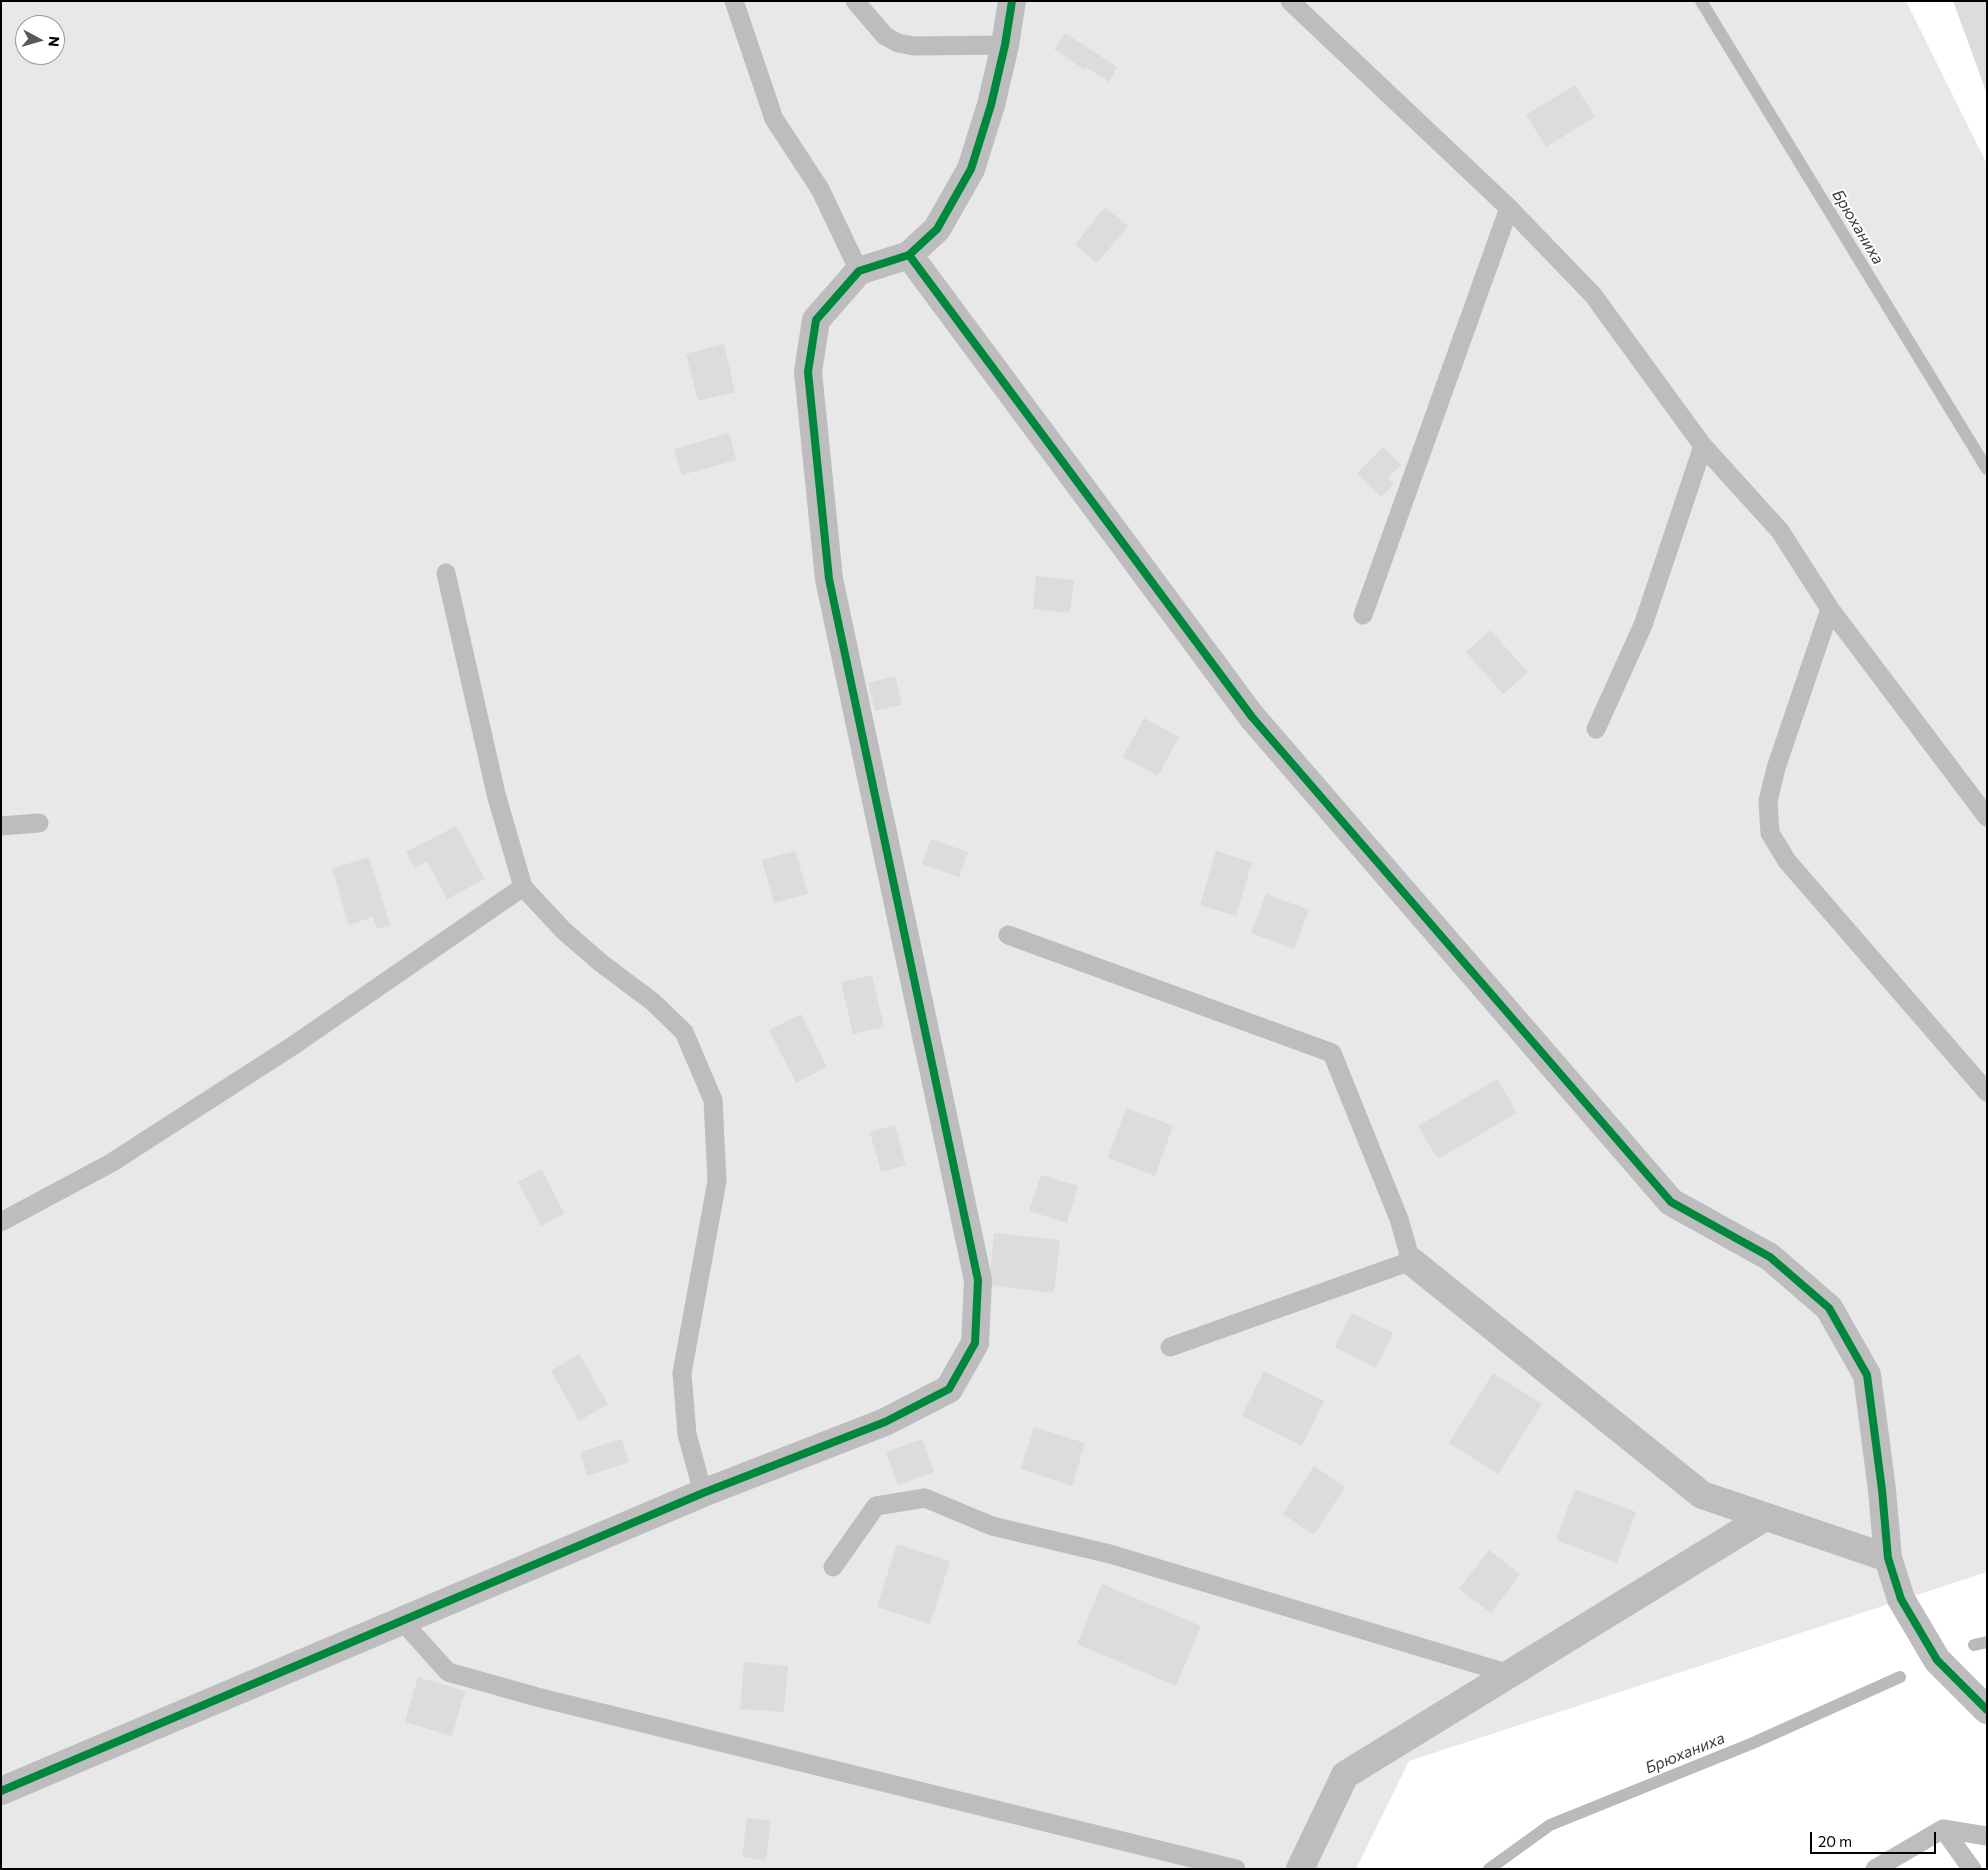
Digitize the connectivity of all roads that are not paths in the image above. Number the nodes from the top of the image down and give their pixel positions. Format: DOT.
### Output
graph roads {
  1 [pos="734,1"];
  2 [pos="855,1"];
  3 [pos="1012,1"];
  4 [pos="1290,1"];
  5 [pos="1005,45"];
  6 [pos="1509,208"];
  7 [pos="908,255"];
  8 [pos="859,271"];
  9 [pos="1703,446"];
  10 [pos="446,573"];
  11 [pos="1830,609"];
  12 [pos="1363,615"];
  13 [pos="1596,729"];
  14 [pos="1987,817"];
  15 [pos="38,823"];
  16 [pos="1,826"];
  17 [pos="523,887"];
  18 [pos="1008,935"];
  19 [pos="1987,1092"];
  20 [pos="1,1222"];
  21 [pos="1411,1262"];
  22 [pos="1170,1347"];
  23 [pos="703,1493"];
  24 [pos="1765,1517"];
  25 [pos="1888,1558"];
  26 [pos="833,1567"];
  27 [pos="402,1621"];
  28 [pos="1510,1674"];
  29 [pos="1987,1710"];
  30 [pos="1,1791"];
  31 [pos="1943,1829"];
  32 [pos="1987,1836"];
  33 [pos="1236,1869"];
  34 [pos="1300,1869"];
  35 [pos="1875,1869"];
  36 [pos="1972,1869"];
  1 -- 8 [label="lane"];
  2 -- 5 [label="lane"];
  3 -- 5 [label="street"];
  4 -- 6 [label="lane"];
  5 -- 7 [label="street"];
  6 -- 9 [label="lane"];
  6 -- 12 [label="lane"];
  7 -- 8 [label="street"];
  7 -- 25 [label="street"];
  8 -- 23 [label="street"];
  9 -- 11 [label="lane"];
  9 -- 13 [label="lane"];
  10 -- 17 [label="lane"];
  11 -- 14 [label="lane"];
  11 -- 19 [label="lane"];
  15 -- 16 [label="lane"];
  17 -- 20 [label="lane"];
  17 -- 23 [label="lane"];
  18 -- 21 [label="lane"];
  21 -- 22 [label="lane"];
  21 -- 24 [label="street"];
  23 -- 27 [label="street"];
  24 -- 25 [label="street"];
  24 -- 28 [label="street"];
  25 -- 29 [label="street"];
  26 -- 28 [label="lane"];
  27 -- 30 [label="street"];
  27 -- 33 [label="lane"];
  28 -- 34 [label="street"];
  31 -- 32 [label="lane"];
  31 -- 35 [label="lane"];
  31 -- 36 [label="lane"];
}
